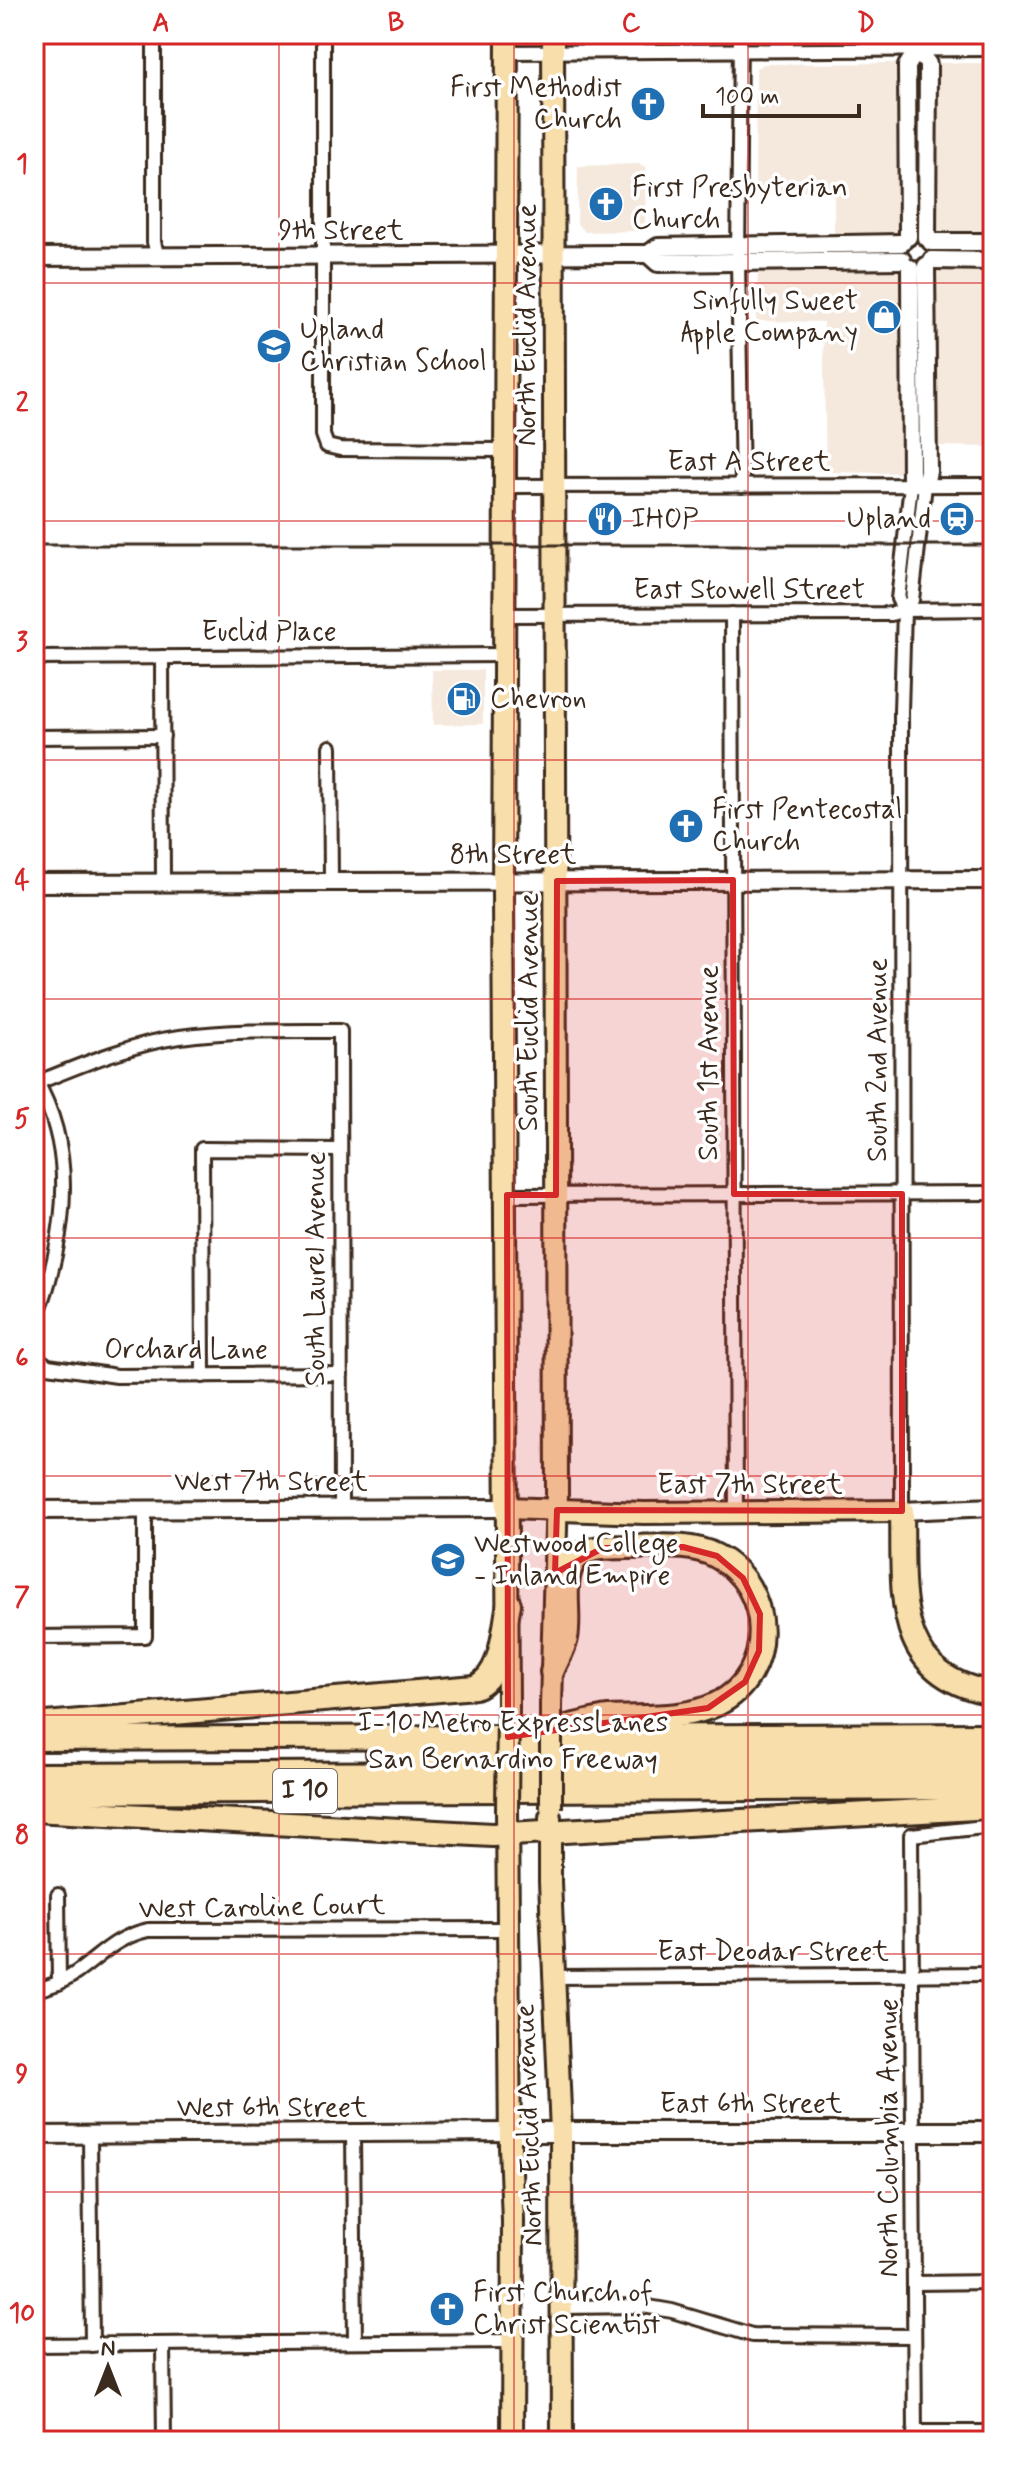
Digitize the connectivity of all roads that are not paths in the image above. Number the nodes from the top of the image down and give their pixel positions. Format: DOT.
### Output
graph roads {
  1 [pos="154,34"];
  2 [pos="323,34"];
  3 [pos="740,34"];
  4 [pos="917,42"];
  5 [pos="508,43"];
  6 [pos="554,43"];
  7 [pos="993,49"];
  8 [pos="740,52"];
  9 [pos="929,240"];
  10 [pos="993,242"];
  11 [pos="738,253"];
  12 [pos="554,255"];
  13 [pos="506,256"];
  14 [pos="913,256"];
  15 [pos="34,257"];
  16 [pos="323,257"];
  17 [pos="158,258"];
  18 [pos="993,261"];
  19 [pos="505,450"];
  20 [pos="918,485"];
  21 [pos="993,485"];
  22 [pos="505,486"];
  23 [pos="556,486"];
  24 [pos="742,486"];
  25 [pos="993,609"];
  26 [pos="904,610"];
  27 [pos="732,614"];
  28 [pos="504,615"];
  29 [pos="557,615"];
  30 [pos="504,655"];
  31 [pos="162,657"];
  32 [pos="34,658"];
  33 [pos="163,736"];
  34 [pos="34,737"];
  35 [pos="330,747"];
  36 [pos="733,880"];
  37 [pos="901,880"];
  38 [pos="993,880"];
  39 [pos="331,881"];
  40 [pos="557,881"];
  41 [pos="163,882"];
  42 [pos="503,882"];
  43 [pos="34,883"];
  44 [pos="35,1081"];
  45 [pos="340,1150"];
  46 [pos="993,1193"];
  47 [pos="734,1194"];
  48 [pos="902,1194"];
  49 [pos="507,1195"];
  50 [pos="556,1195"];
  51 [pos="34,1320"];
  52 [pos="34,1356"];
  53 [pos="341,1374"];
  54 [pos="203,1376"];
  55 [pos="993,1507"];
  56 [pos="145,1508"];
  57 [pos="341,1508"];
  58 [pos="507,1508"];
  59 [pos="34,1510"];
  60 [pos="557,1510"];
  61 [pos="902,1511"];
  62 [pos="736,1513"];
  63 [pos="509,1604"];
  64 [pos="34,1637"];
  65 [pos="552,1672"];
  66 [pos="993,1693"];
  67 [pos="34,1725"];
  68 [pos="993,1735"];
  69 [pos="521,1737"];
  70 [pos="34,1739"];
  71 [pos="993,1752"];
  72 [pos="34,1754"];
  73 [pos="993,1771"];
  74 [pos="34,1775"];
  75 [pos="993,1788"];
  76 [pos="34,1792"];
  77 [pos="993,1807"];
  78 [pos="34,1810"];
  79 [pos="993,1826"];
  80 [pos="550,1833"];
  81 [pos="508,1834"];
  82 [pos="58,1895"];
  83 [pos="509,1929"];
  84 [pos="993,1974"];
  85 [pos="913,1975"];
  86 [pos="554,1977"];
  87 [pos="59,1983"];
  88 [pos="34,1990"];
  89 [pos="914,2131"];
  90 [pos="510,2132"];
  91 [pos="561,2132"];
  92 [pos="993,2132"];
  93 [pos="353,2134"];
  94 [pos="34,2135"];
  95 [pos="90,2135"];
  96 [pos="993,2282"];
  97 [pos="914,2283"];
  98 [pos="562,2307"];
  99 [pos="914,2336"];
  100 [pos="512,2341"];
  101 [pos="355,2342"];
  102 [pos="163,2344"];
  103 [pos="34,2345"];
  104 [pos="92,2345"];
  105 [pos="993,2432"];
  106 [pos="914,2436"];
  107 [pos="164,2441"];
  108 [pos="512,2441"];
  109 [pos="562,2441"];
  1 -- 17 [label="street"];
  2 -- 16 [label="street"];
  3 -- 8 [label="street"];
  4 -- 7 [label="street"];
  4 -- 8 [label="street"];
  4 -- 9 [label="street"];
  4 -- 14 [label="street"];
  5 -- 6 [label="street"];
  5 -- 13 [label="main road, North Euclid Avenue"];
  6 -- 8 [label="street"];
  6 -- 12 [label="main road, North Euclid Avenue"];
  8 -- 11 [label="street"];
  9 -- 10 [label="street"];
  9 -- 14 [label="street"];
  11 -- 12 [label="street, 9th Street"];
  11 -- 14 [label="street, 9th Street"];
  11 -- 24 [label="street"];
  12 -- 13 [label="street, 9th Street"];
  12 -- 23 [label="main road, North Euclid Avenue"];
  13 -- 16 [label="street, 9th Street"];
  13 -- 19 [label="main road, North Euclid Avenue"];
  14 -- 18 [label="street, 9th Street"];
  14 -- 20 [label="street"];
  15 -- 17 [label="street, 9th Street"];
  16 -- 17 [label="street, 9th Street"];
  16 -- 19 [label="street"];
  19 -- 22 [label="main road, North Euclid Avenue"];
  20 -- 21 [label="street, East A Street"];
  20 -- 24 [label="street, East A Street"];
  20 -- 26 [label="street, South 2nd Avenue"];
  22 -- 23 [label="street, East A Street"];
  22 -- 28 [label="main road, North Euclid Avenue"];
  23 -- 24 [label="street, East A Street"];
  23 -- 29 [label="main road, North Euclid Avenue"];
  25 -- 26 [label="street, East Stowell Street"];
  26 -- 27 [label="street, East Stowell Street"];
  26 -- 37 [label="street, South 2nd Avenue"];
  27 -- 29 [label="street, East Stowell Street"];
  27 -- 36 [label="street, South 1st Avenue"];
  28 -- 29 [label="street, East Stowell Street"];
  28 -- 30 [label="main road, South Euclid Avenue"];
  29 -- 40 [label="main road, South Euclid Avenue"];
  30 -- 31 [label="street, Euclid Place"];
  30 -- 42 [label="main road, South Euclid Avenue"];
  31 -- 32 [label="street, Euclid Place"];
  31 -- 33 [label="street"];
  33 -- 34 [label="street"];
  33 -- 41 [label="street"];
  35 -- 39 [label="street"];
  36 -- 37 [label="street, 8th Street"];
  36 -- 40 [label="street, 8th Street"];
  36 -- 47 [label="street, South 1st Avenue"];
  37 -- 38 [label="street, 8th Street"];
  37 -- 48 [label="street, South 2nd Avenue"];
  39 -- 41 [label="street, 8th Street"];
  39 -- 42 [label="street, 8th Street"];
  40 -- 42 [label="street, 8th Street"];
  40 -- 50 [label="main road, South Euclid Avenue"];
  41 -- 43 [label="street, 8th Street"];
  42 -- 49 [label="main road, South Euclid Avenue"];
  44 -- 45 [label="street, South Laurel Avenue"];
  44 -- 51 [label="street"];
  45 -- 53 [label="street, South Laurel Avenue"];
  45 -- 54 [label="street"];
  46 -- 48 [label="street"];
  47 -- 48 [label="street"];
  47 -- 50 [label="street"];
  47 -- 62 [label="street, South 1st Avenue"];
  48 -- 61 [label="street, South 2nd Avenue"];
  49 -- 50 [label="street"];
  49 -- 58 [label="main road, South Euclid Avenue"];
  50 -- 60 [label="main road, South Euclid Avenue"];
  52 -- 54 [label="street, Orchard Lane"];
  53 -- 54 [label="street, Orchard Lane"];
  53 -- 57 [label="street, South Laurel Avenue"];
  55 -- 61 [label="street, East 7th Street"];
  56 -- 57 [label="street, West 7th Street"];
  56 -- 59 [label="street, West 7th Street"];
  56 -- 64 [label="street"];
  57 -- 58 [label="street, West 7th Street"];
  58 -- 60 [label="main road, East 7th Street"];
  58 -- 63 [label="main road, South Euclid Avenue"];
  60 -- 62 [label="main road, East 7th Street"];
  60 -- 65 [label="main road, South Euclid Avenue"];
  61 -- 62 [label="main road, East 7th Street"];
  61 -- 66 [label="highway"];
  63 -- 67 [label="highway"];
  63 -- 81 [label="main road, North Euclid Avenue, bridge"];
  65 -- 69 [label="highway"];
  65 -- 80 [label="main road, North Euclid Avenue, bridge"];
  68 -- 69 [label="highway, San Bernardino Freeway / I 10"];
  69 -- 70 [label="highway, San Bernardino Freeway / I 10"];
  71 -- 72 [label="highway, I-10 Metro ExpressLanes"];
  73 -- 74 [label="highway, I-10 Metro ExpressLanes"];
  75 -- 76 [label="highway, San Bernardino Freeway / I 10"];
  77 -- 80 [label="highway"];
  78 -- 81 [label="highway"];
  79 -- 85 [label="street, North Columbia Avenue"];
  80 -- 81 [label="highway"];
  80 -- 86 [label="main road, North Euclid Avenue"];
  81 -- 83 [label="main road, North Euclid Avenue"];
  82 -- 87 [label="street"];
  83 -- 87 [label="street, West Caroline Court"];
  83 -- 90 [label="main road, North Euclid Avenue"];
  84 -- 85 [label="street, East Deodar Street"];
  85 -- 86 [label="street, East Deodar Street"];
  85 -- 89 [label="street, North Columbia Avenue"];
  86 -- 91 [label="main road, North Euclid Avenue"];
  87 -- 88 [label="street, West Caroline Court"];
  89 -- 91 [label="main road, East 6th Street"];
  89 -- 92 [label="main road, East 6th Street"];
  89 -- 97 [label="street, North Columbia Avenue"];
  90 -- 91 [label="main road, East 6th Street"];
  90 -- 93 [label="street, West 6th Street"];
  90 -- 100 [label="main road, North Euclid Avenue"];
  91 -- 98 [label="main road, North Euclid Avenue"];
  93 -- 95 [label="street, West 6th Street"];
  93 -- 101 [label="street"];
  94 -- 95 [label="street, West 6th Street"];
  95 -- 104 [label="street"];
  96 -- 97 [label="street"];
  97 -- 99 [label="street, North Columbia Avenue"];
  98 -- 99 [label="street"];
  98 -- 109 [label="main road, North Euclid Avenue"];
  99 -- 106 [label="street, North Columbia Avenue"];
  100 -- 101 [label="street"];
  100 -- 108 [label="main road, North Euclid Avenue"];
  101 -- 102 [label="street"];
  102 -- 104 [label="street"];
  102 -- 107 [label="street"];
  103 -- 104 [label="street"];
  105 -- 106 [label="street"];
}
